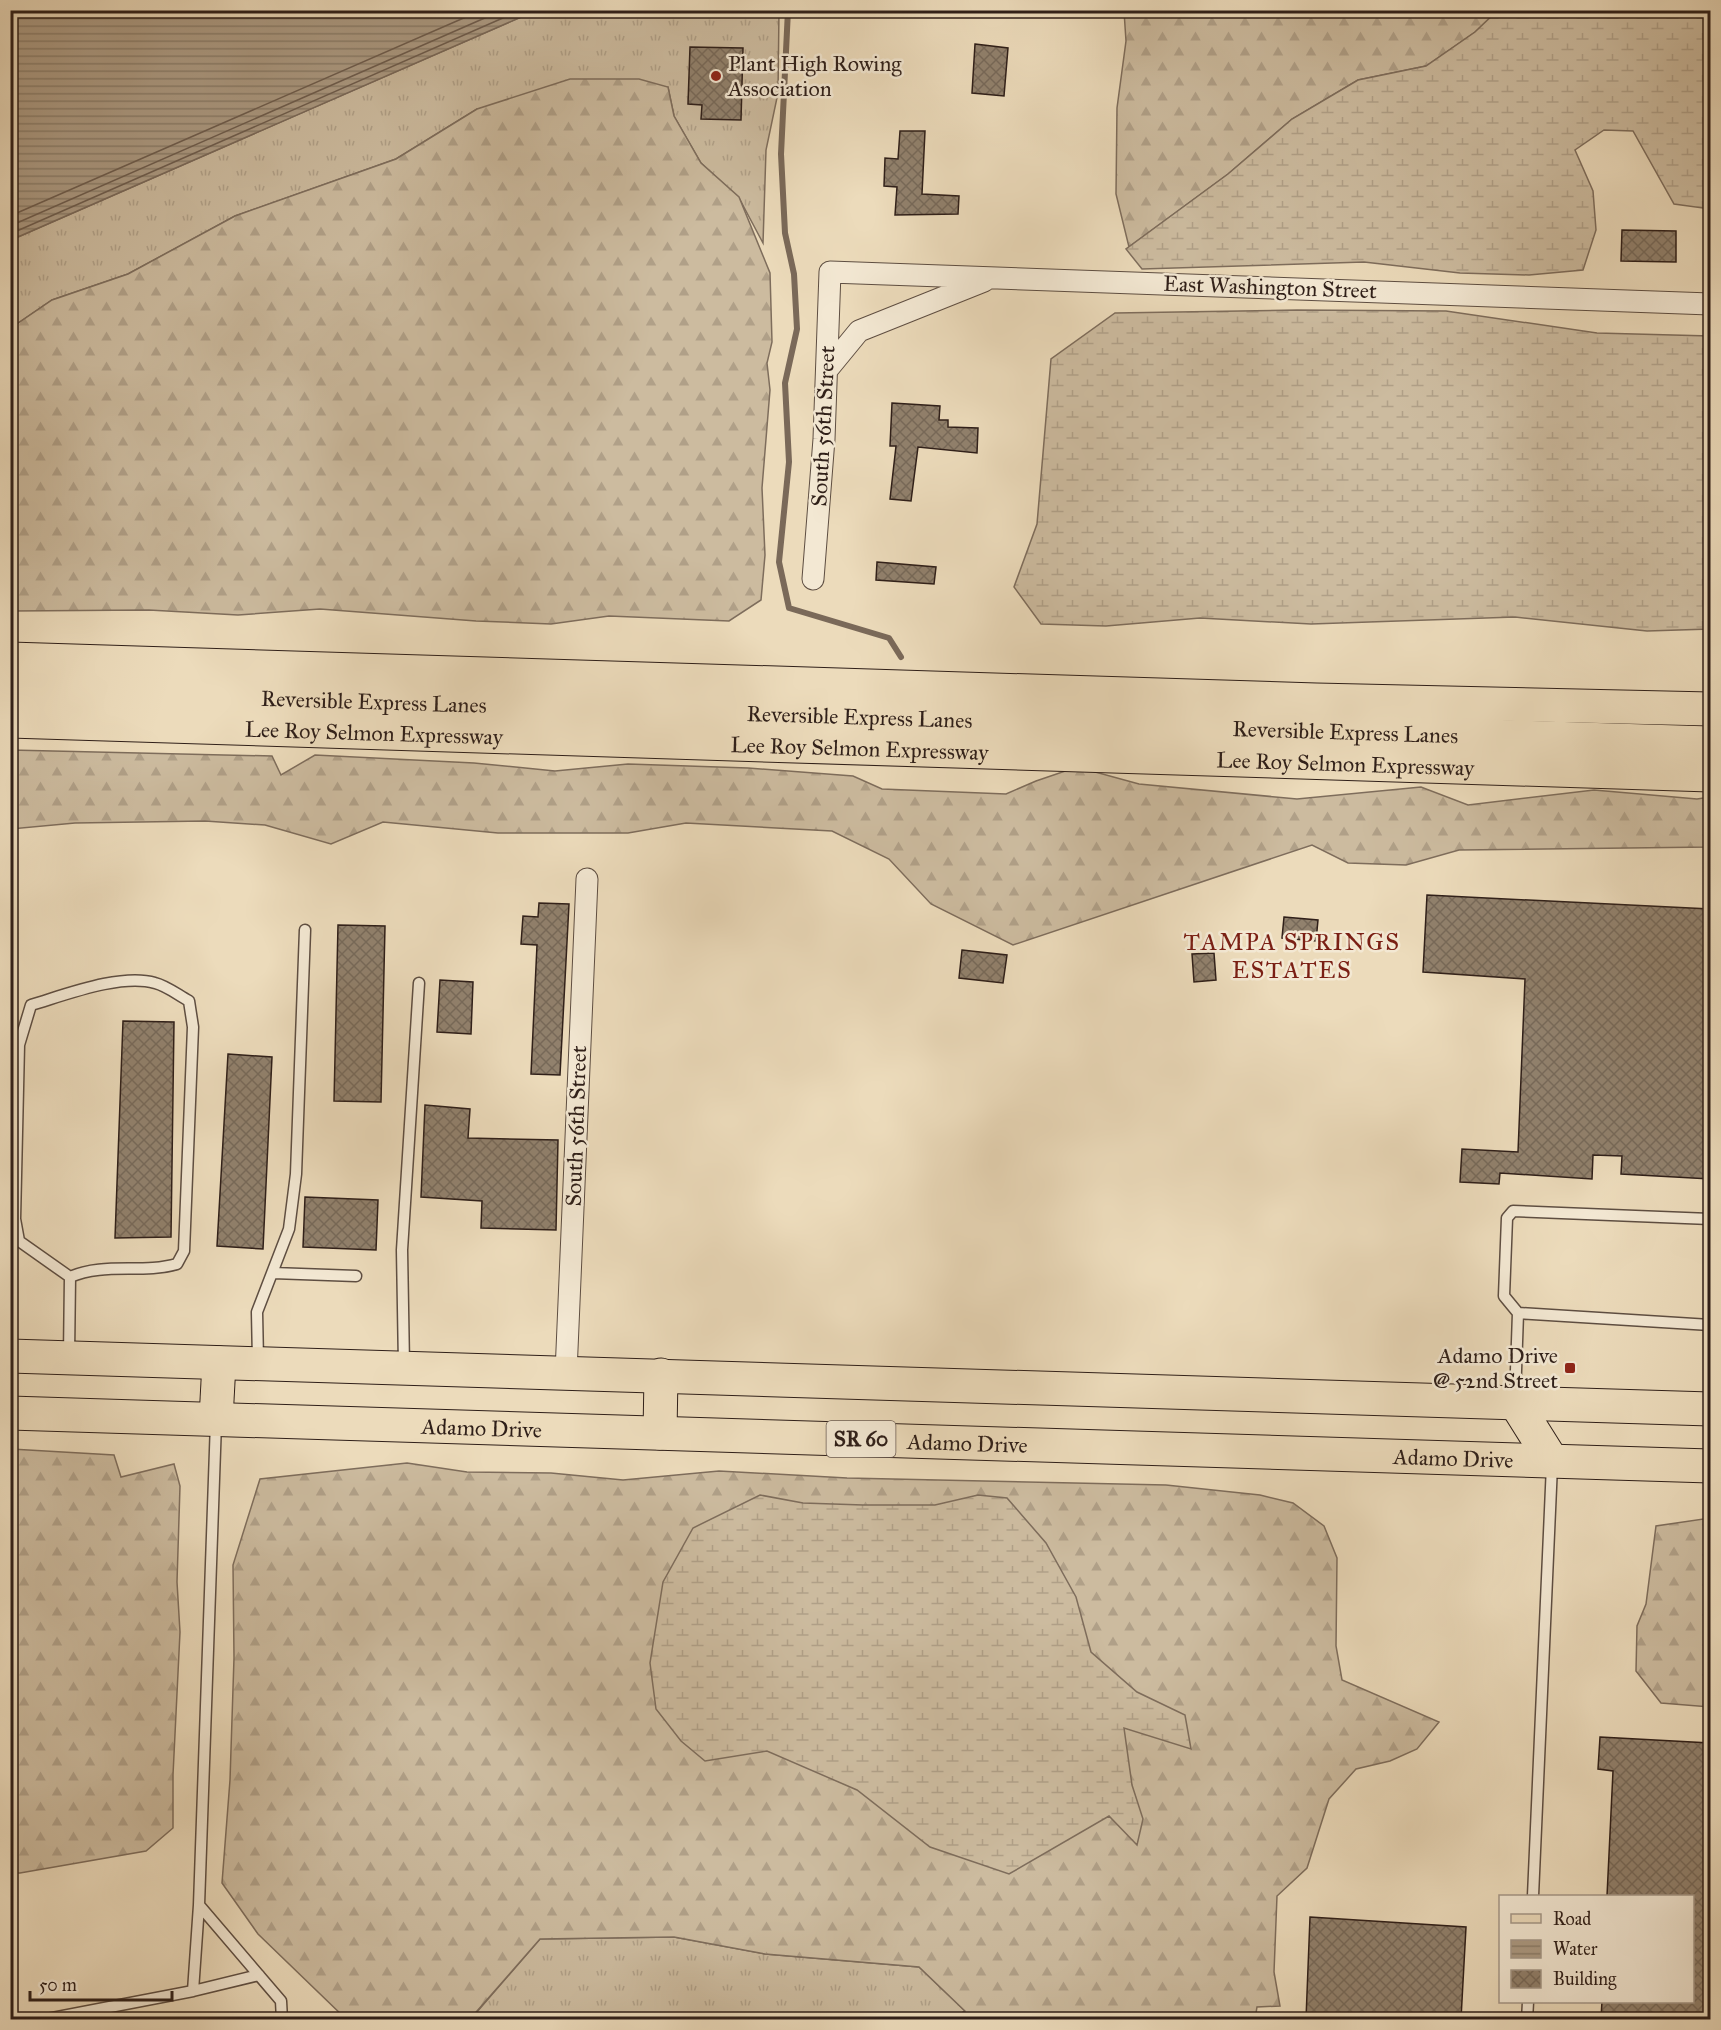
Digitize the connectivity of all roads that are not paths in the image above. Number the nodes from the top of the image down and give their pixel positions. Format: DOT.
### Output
graph roads {
  1 [pos="830,272"];
  2 [pos="996,276"];
  3 [pos="1710,304"];
  4 [pos="826,370"];
  5 [pos="813,579"];
  6 [pos="10,659"];
  7 [pos="10,690"];
  8 [pos="1710,709"];
  9 [pos="10,721"];
  10 [pos="1710,742"];
  11 [pos="1710,775"];
  12 [pos="587,879"];
  13 [pos="305,930"];
  14 [pos="418,983"];
  15 [pos="1710,1219"];
  16 [pos="273,1273"];
  17 [pos="356,1276"];
  18 [pos="70,1277"];
  19 [pos="1518,1312"];
  20 [pos="1710,1325"];
  21 [pos="10,1356"];
  22 [pos="69,1358"];
  23 [pos="219,1363"];
  24 [pos="258,1364"];
  25 [pos="404,1368"];
  26 [pos="566,1373"];
  27 [pos="661,1375"];
  28 [pos="1515,1402"];
  29 [pos="1710,1409"];
  30 [pos="10,1413"];
  31 [pos="216,1419"];
  32 [pos="660,1433"];
  33 [pos="1552,1461"];
  34 [pos="1710,1466"];
  35 [pos="1533,1895"];
  36 [pos="200,1905"];
  37 [pos="259,1975"];
  38 [pos="193,1991"];
  39 [pos="1528,2003"];
  40 [pos="108,2007"];
  41 [pos="285,2018"];
  42 [pos="42,2019"];
  43 [pos="111,2019"];
  44 [pos="1527,2019"];
  1 -- 2 [label="street, East Washington Street"];
  1 -- 4 [label="street, South 56th Street"];
  2 -- 3 [label="street, East Washington Street"];
  2 -- 4 [label="street"];
  4 -- 5 [label="street, South 56th Street"];
  6 -- 8 [label="main road"];
  7 -- 10 [label="main road, Reversible Express Lanes"];
  9 -- 11 [label="main road, Lee Roy Selmon Expressway"];
  12 -- 26 [label="street, South 56th Street"];
  13 -- 16 [label="lane"];
  14 -- 25 [label="lane"];
  15 -- 19 [label="lane"];
  16 -- 17 [label="lane"];
  16 -- 24 [label="lane"];
  18 -- 18 [label="lane"];
  18 -- 22 [label="lane"];
  19 -- 20 [label="lane"];
  19 -- 28 [label="lane"];
  21 -- 22 [label="main road"];
  22 -- 23 [label="main road"];
  23 -- 24 [label="main road"];
  23 -- 31 [label="main road"];
  24 -- 25 [label="main road"];
  25 -- 26 [label="main road"];
  26 -- 27 [label="main road"];
  27 -- 28 [label="main road"];
  27 -- 32 [label="main road"];
  28 -- 29 [label="main road"];
  28 -- 33 [label="main road"];
  30 -- 31 [label="main road, Adamo Drive / SR 60"];
  31 -- 32 [label="main road, Adamo Drive / SR 60"];
  31 -- 36 [label="lane"];
  32 -- 33 [label="main road, Adamo Drive / SR 60"];
  33 -- 34 [label="main road, Adamo Drive / SR 60"];
  33 -- 35 [label="lane"];
  36 -- 37 [label="lane"];
  36 -- 38 [label="lane"];
  37 -- 38 [label="lane"];
  37 -- 41 [label="lane"];
  38 -- 40 [label="lane"];
  39 -- 44 [label="lane"];
  40 -- 42 [label="lane"];
  40 -- 43 [label="lane"];
}
